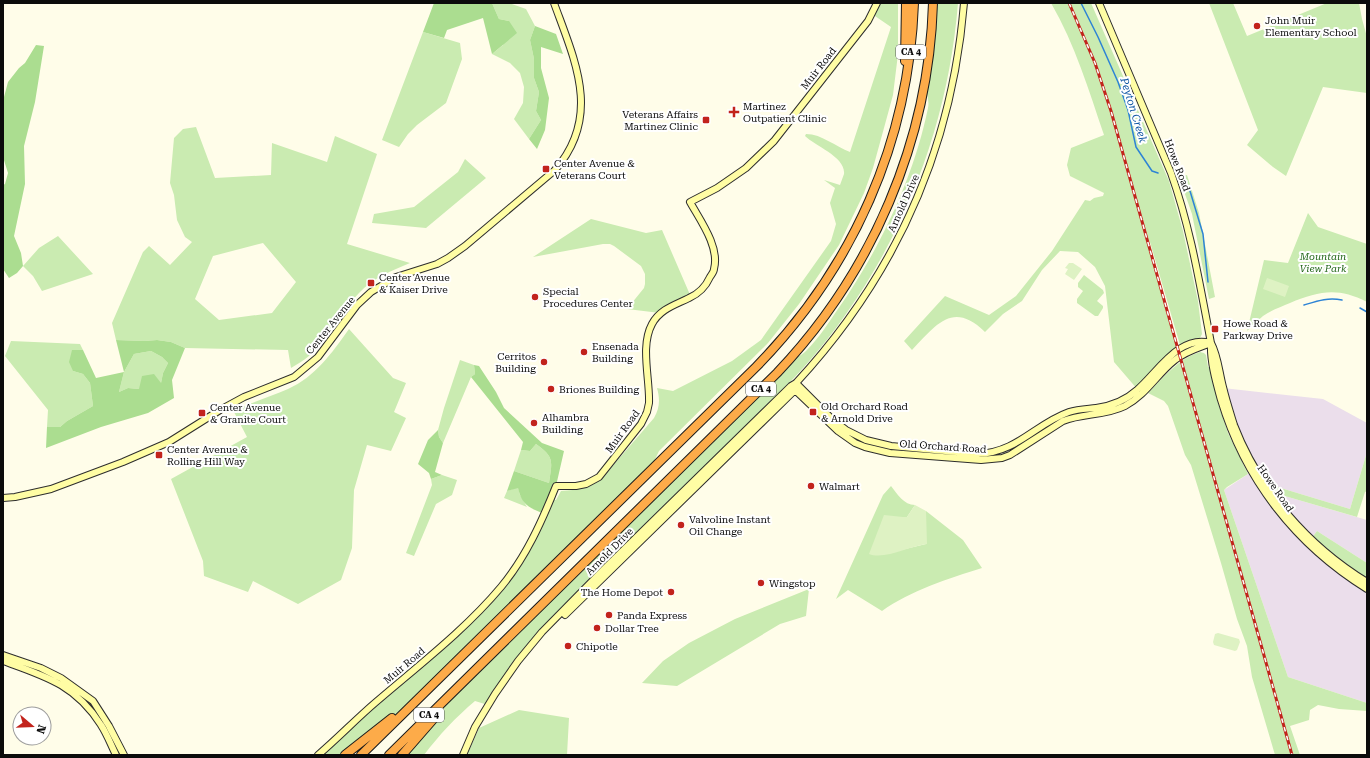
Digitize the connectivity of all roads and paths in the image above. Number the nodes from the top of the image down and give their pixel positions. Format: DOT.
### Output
graph roads {
  1 [pos="554,3"];
  2 [pos="877,3"];
  3 [pos="906,3"];
  4 [pos="914,3"];
  5 [pos="933,3"];
  6 [pos="937,3"];
  7 [pos="964,3"];
  8 [pos="1099,3"];
  9 [pos="932,27"];
  10 [pos="903,100"];
  11 [pos="1211,343"];
  12 [pos="794,386"];
  13 [pos="3,498"];
  14 [pos="1367,582"];
  15 [pos="1367,589"];
  16 [pos="3,655"];
  17 [pos="3,661"];
  18 [pos="470,675"];
  19 [pos="424,693"];
  20 [pos="116,755"];
  21 [pos="124,755"];
  22 [pos="318,755"];
  23 [pos="345,755"];
  24 [pos="361,755"];
  25 [pos="389,755"];
  26 [pos="402,755"];
  27 [pos="463,755"];
  28 [pos="467,755"];
  1 -- 13 [label="street, Center Avenue"];
  2 -- 22 [label="street, Muir Road"];
  3 -- 10 [label="highway"];
  4 -- 10 [label="highway, CA 4"];
  5 -- 9 [label="highway, CA 4"];
  6 -- 9 [label="highway"];
  7 -- 12 [label="street, Arnold Drive"];
  8 -- 11 [label="street, Howe Road"];
  9 -- 18 [label="highway, CA 4"];
  10 -- 19 [label="highway, CA 4"];
  11 -- 12 [label="street, Old Orchard Road"];
  11 -- 14 [label="street, Howe Road"];
  11 -- 15 [label="street, Howe Road"];
  12 -- 27 [label="street, Arnold Drive"];
  12 -- 28 [label="street, Arnold Drive"];
  16 -- 21 [label="street"];
  17 -- 20 [label="street"];
  18 -- 25 [label="highway, CA 4"];
  18 -- 26 [label="highway"];
  19 -- 23 [label="highway"];
  19 -- 24 [label="highway, CA 4"];
}
